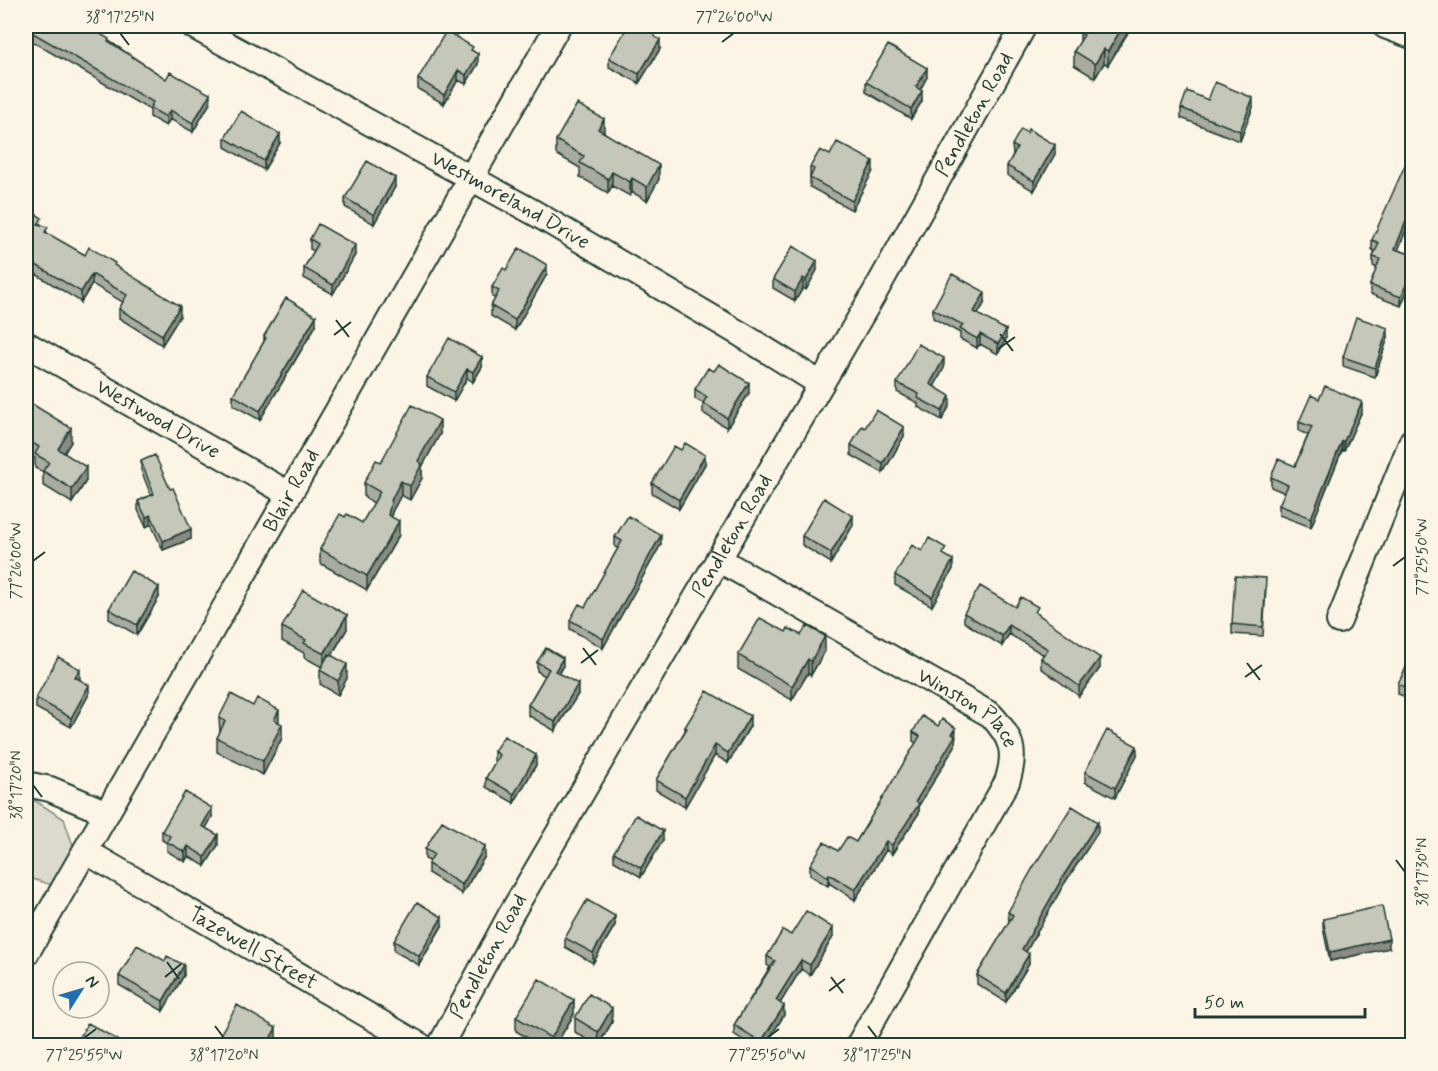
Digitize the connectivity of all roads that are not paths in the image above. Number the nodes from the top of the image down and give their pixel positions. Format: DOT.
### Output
graph roads {
  1 [pos="193,26"];
  2 [pos="558,26"];
  3 [pos="1024,26"];
  4 [pos="1385,26"];
  5 [pos="1413,36"];
  6 [pos="471,178"];
  7 [pos="26,344"];
  8 [pos="821,384"];
  9 [pos="1413,441"];
  10 [pos="289,494"];
  11 [pos="718,559"];
  12 [pos="1340,621"];
  13 [pos="26,784"];
  14 [pos="107,813"];
  15 [pos="85,851"];
  16 [pos="26,954"];
  17 [pos="421,1046"];
  18 [pos="440,1046"];
  19 [pos="858,1046"];
  1 -- 6 [label="street, Westmoreland Drive"];
  2 -- 6 [label="street, Blair Road"];
  3 -- 8 [label="street, Pendleton Road"];
  4 -- 5 [label="street"];
  6 -- 8 [label="street, Westmoreland Drive"];
  6 -- 10 [label="street, Blair Road"];
  7 -- 10 [label="street, Westwood Drive"];
  8 -- 11 [label="street, Pendleton Road"];
  9 -- 12 [label="street"];
  10 -- 14 [label="street, Blair Road"];
  11 -- 18 [label="street, Pendleton Road"];
  11 -- 19 [label="street, Winston Place"];
  13 -- 14 [label="street"];
  14 -- 15 [label="street, Blair Road"];
  15 -- 16 [label="street, Blair Road"];
  15 -- 17 [label="street, Tazewell Street"];
}
